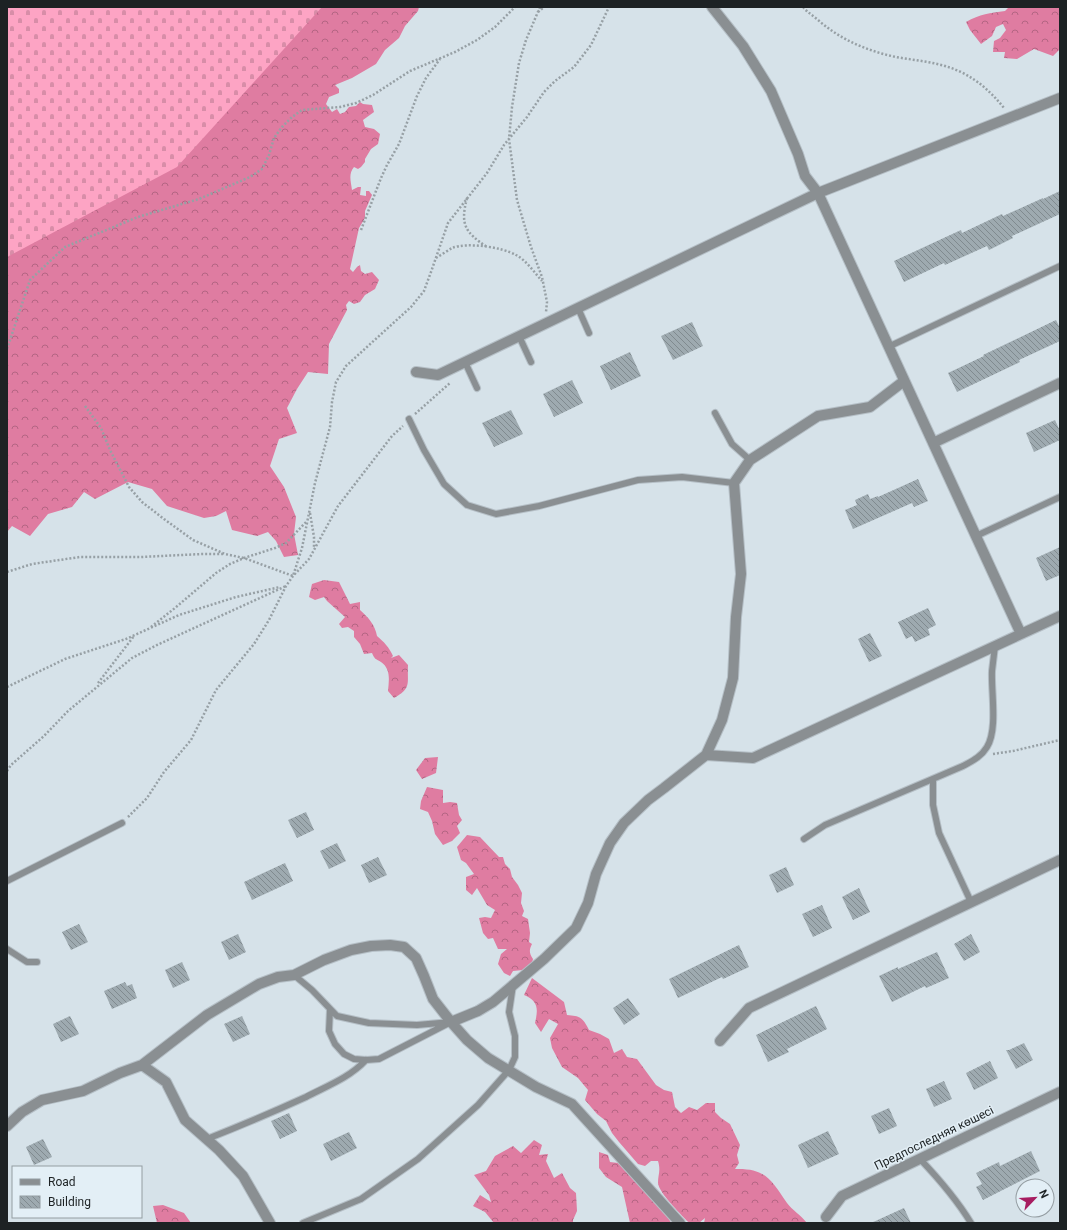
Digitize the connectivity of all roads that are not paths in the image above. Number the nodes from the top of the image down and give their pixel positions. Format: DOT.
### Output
graph roads {
  1 [pos="712,7"];
  2 [pos="1060,98"];
  3 [pos="818,193"];
  4 [pos="1060,266"];
  5 [pos="578,308"];
  6 [pos="589,333"];
  7 [pos="519,336"];
  8 [pos="888,347"];
  9 [pos="531,362"];
  10 [pos="462,363"];
  11 [pos="416,372"];
  12 [pos="904,381"];
  13 [pos="1060,383"];
  14 [pos="477,388"];
  15 [pos="715,413"];
  16 [pos="409,419"];
  17 [pos="933,443"];
  18 [pos="750,460"];
  19 [pos="734,483"];
  20 [pos="1060,497"];
  21 [pos="976,536"];
  22 [pos="1060,616"];
  23 [pos="1021,634"];
  24 [pos="996,646"];
  25 [pos="706,755"];
  26 [pos="933,779"];
  27 [pos="122,823"];
  28 [pos="804,838"];
  29 [pos="1060,860"];
  30 [pos="7,881"];
  31 [pos="971,902"];
  32 [pos="7,949"];
  33 [pos="37,962"];
  34 [pos="294,975"];
  35 [pos="513,985"];
  36 [pos="330,1009"];
  37 [pos="451,1022"];
  38 [pos="720,1041"];
  39 [pos="366,1060"];
  40 [pos="142,1065"];
  41 [pos="509,1070"];
  42 [pos="1060,1092"];
  43 [pos="7,1126"];
  44 [pos="207,1139"];
  45 [pos="920,1158"];
  46 [pos="826,1217"];
  47 [pos="270,1223"];
  48 [pos="302,1223"];
  49 [pos="680,1223"];
  50 [pos="971,1223"];
  1 -- 3 [label="street"];
  2 -- 3 [label="street"];
  3 -- 5 [label="street"];
  3 -- 8 [label="street"];
  4 -- 8 [label="lane"];
  5 -- 6 [label="lane"];
  5 -- 7 [label="street"];
  7 -- 9 [label="lane"];
  7 -- 10 [label="street"];
  8 -- 12 [label="street"];
  10 -- 11 [label="street"];
  10 -- 14 [label="lane"];
  12 -- 17 [label="street"];
  12 -- 18 [label="street"];
  13 -- 17 [label="street"];
  15 -- 18 [label="lane"];
  16 -- 19 [label="lane"];
  17 -- 21 [label="street"];
  18 -- 19 [label="street"];
  19 -- 25 [label="street"];
  20 -- 21 [label="lane"];
  21 -- 23 [label="street"];
  22 -- 23 [label="street"];
  23 -- 24 [label="street"];
  24 -- 25 [label="street"];
  24 -- 26 [label="lane"];
  25 -- 35 [label="street"];
  26 -- 28 [label="lane"];
  26 -- 31 [label="lane"];
  27 -- 30 [label="lane"];
  29 -- 31 [label="street"];
  31 -- 38 [label="street"];
  32 -- 33 [label="lane"];
  34 -- 36 [label="lane"];
  34 -- 37 [label="street"];
  34 -- 40 [label="street"];
  35 -- 37 [label="street"];
  35 -- 41 [label="lane"];
  36 -- 37 [label="lane"];
  36 -- 39 [label="lane"];
  37 -- 39 [label="lane"];
  37 -- 41 [label="street"];
  39 -- 44 [label="lane"];
  40 -- 43 [label="street"];
  40 -- 44 [label="street"];
  41 -- 48 [label="lane"];
  41 -- 49 [label="street"];
  42 -- 45 [label="street, Предпоследняя көшесі"];
  44 -- 47 [label="street"];
  45 -- 46 [label="street, Предпоследняя көшесі"];
  45 -- 50 [label="lane"];
}
